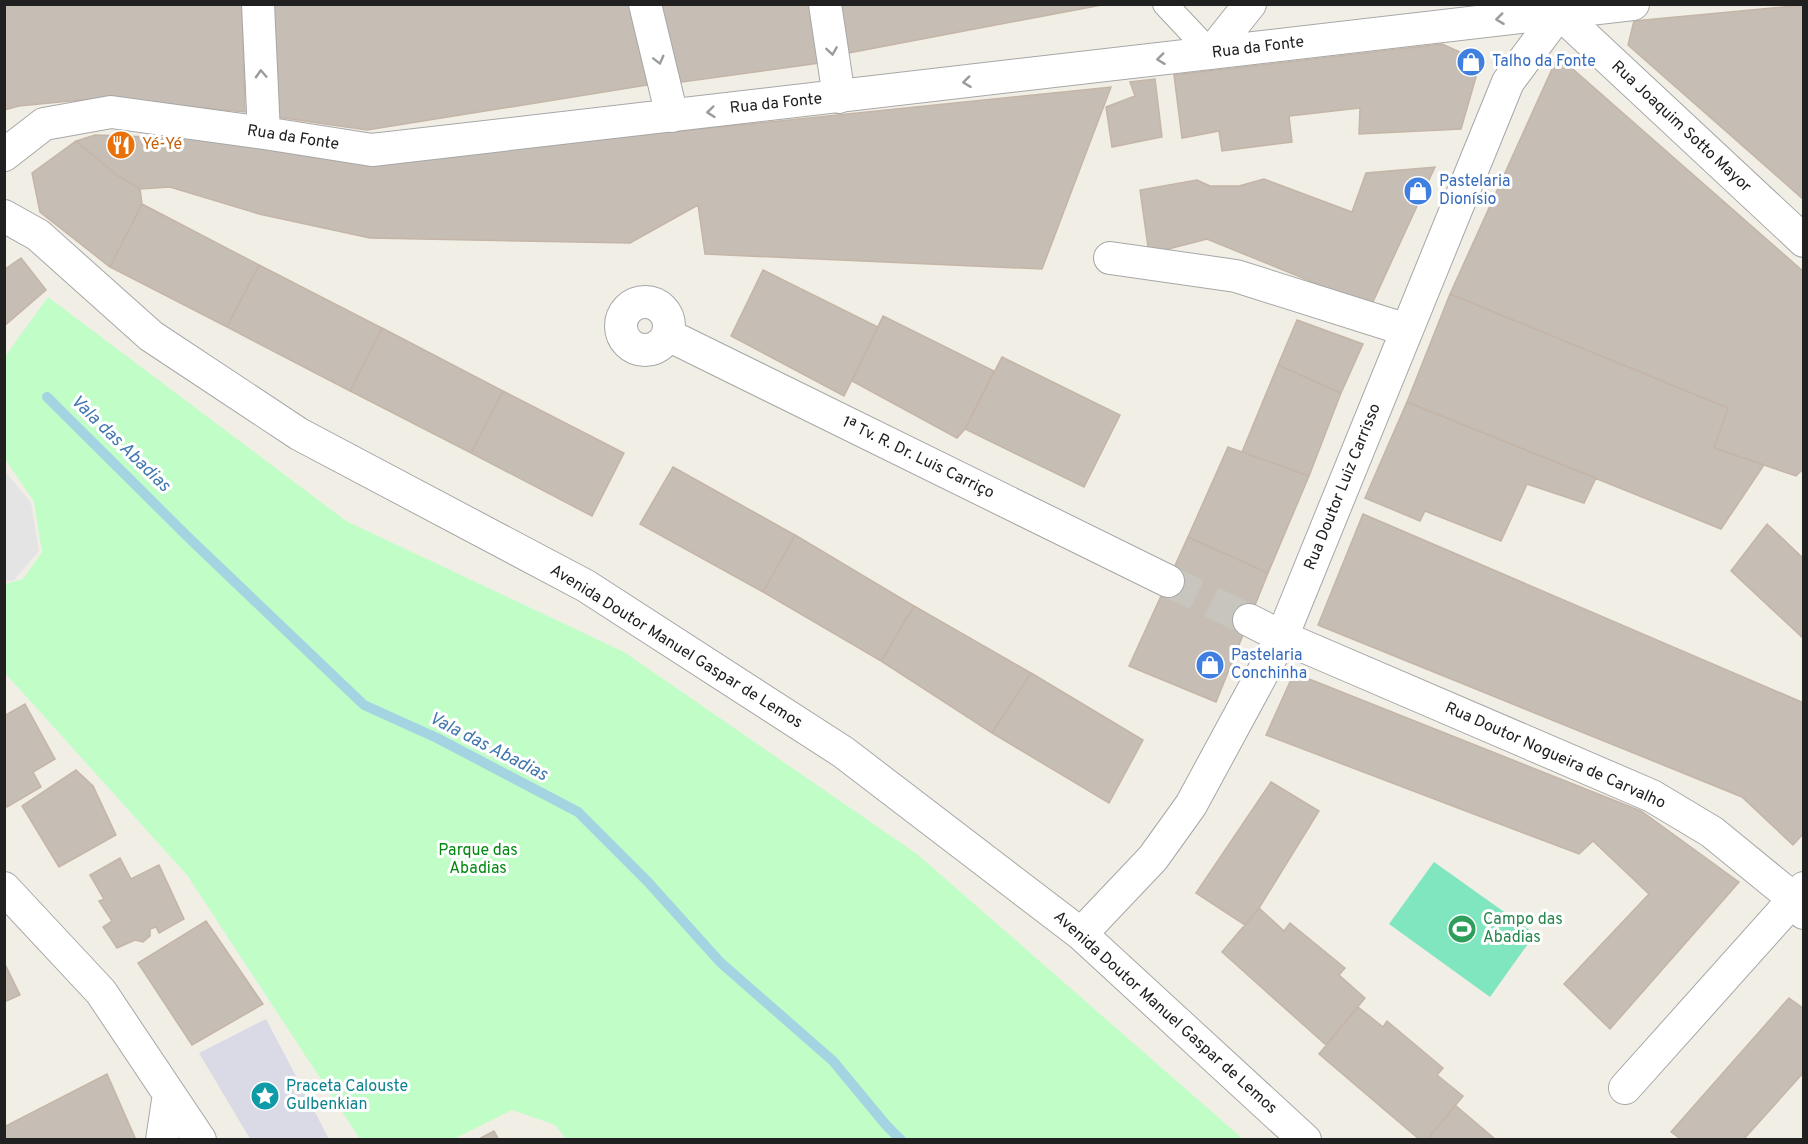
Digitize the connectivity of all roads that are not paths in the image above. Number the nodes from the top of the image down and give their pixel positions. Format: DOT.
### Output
graph roads {
  1 [pos="258,4"];
  2 [pos="645,4"];
  3 [pos="825,4"];
  4 [pos="1165,4"];
  5 [pos="1250,4"];
  6 [pos="1633,4"];
  7 [pos="1554,9"];
  8 [pos="1211,53"];
  9 [pos="839,97"];
  10 [pos="672,116"];
  11 [pos="264,133"];
  12 [pos="4,155"];
  13 [pos="4,216"];
  14 [pos="1803,241"];
  15 [pos="1110,258"];
  16 [pos="1407,330"];
  17 [pos="668,335"];
  18 [pos="1168,581"];
  19 [pos="1249,620"];
  20 [pos="1282,637"];
  21 [pos="4,888"];
  22 [pos="1800,900"];
  23 [pos="1081,934"];
  24 [pos="1625,1088"];
  25 [pos="169,1094"];
  26 [pos="162,1140"];
  27 [pos="200,1140"];
  28 [pos="1305,1140"];
  11 -- 1 [label="street, one-way"];
  2 -- 10 [label="street, one-way"];
  3 -- 9 [label="street, one-way"];
  4 -- 8 [label="street"];
  5 -- 8 [label="street"];
  6 -- 7 [label="street, Rua da Fonte"];
  7 -- 8 [label="street, Rua da Fonte, one-way"];
  7 -- 14 [label="street, Rua Joaquim Sotto Mayor"];
  7 -- 16 [label="street, Rua Doutor Luiz Carrisso"];
  8 -- 9 [label="street, Rua da Fonte, one-way"];
  9 -- 10 [label="street, Rua da Fonte, one-way"];
  10 -- 11 [label="street, Rua da Fonte"];
  11 -- 12 [label="street, Rua da Fonte"];
  13 -- 23 [label="street, Avenida Doutor Manuel Gaspar de Lemos"];
  15 -- 16 [label="street"];
  16 -- 20 [label="street, Rua Doutor Luiz Carrisso"];
  17 -- 18 [label="street, 1ª Tv. R. Dr. Luis Carriço"];
  19 -- 20 [label="street, Rua Doutor Nogueira de Carvalho"];
  20 -- 22 [label="street, Rua Doutor Nogueira de Carvalho"];
  20 -- 23 [label="street, Rua Doutor Luiz Carrisso"];
  21 -- 25 [label="street"];
  22 -- 24 [label="street"];
  23 -- 28 [label="street, Avenida Doutor Manuel Gaspar de Lemos"];
  25 -- 26 [label="street"];
  25 -- 27 [label="street"];
}
